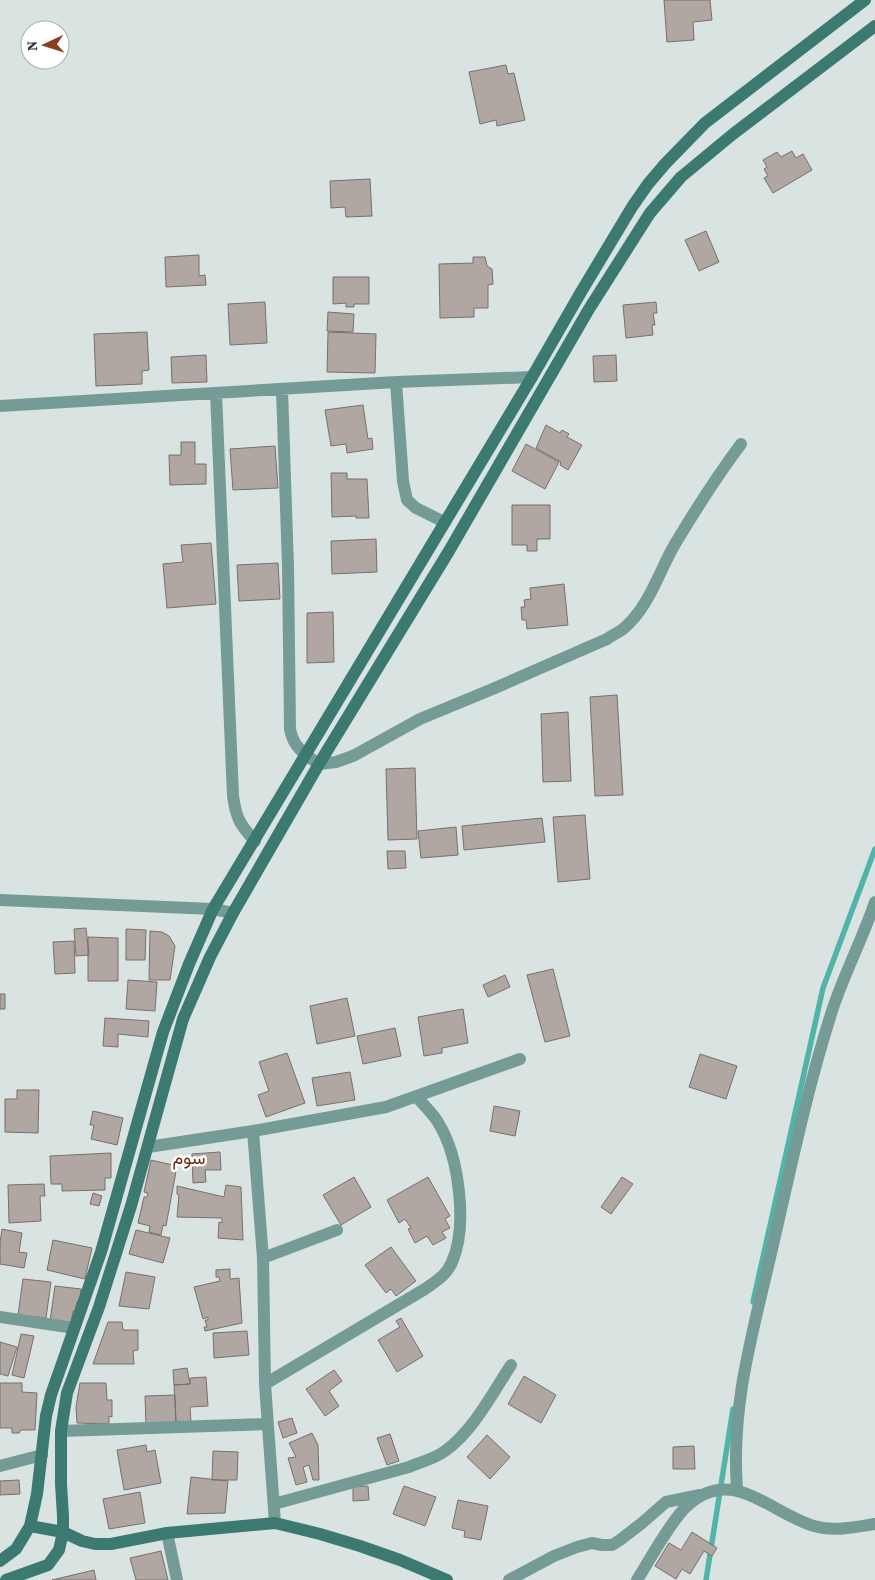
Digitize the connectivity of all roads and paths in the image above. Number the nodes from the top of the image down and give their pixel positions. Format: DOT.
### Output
graph roads {
  1 [pos="865,0"];
  2 [pos="875,26"];
  3 [pos="665,164"];
  4 [pos="681,177"];
  5 [pos="532,377"];
  6 [pos="396,382"];
  7 [pos="282,390"];
  8 [pos="216,393"];
  9 [pos="0,406"];
  10 [pos="741,444"];
  11 [pos="444,522"];
  12 [pos="305,755"];
  13 [pos="319,764"];
  14 [pos="255,840"];
  15 [pos="0,900"];
  16 [pos="875,902"];
  17 [pos="213,909"];
  18 [pos="233,913"];
  19 [pos="520,1059"];
  20 [pos="416,1097"];
  21 [pos="253,1131"];
  22 [pos="148,1147"];
  23 [pos="337,1230"];
  24 [pos="263,1258"];
  25 [pos="0,1317"];
  26 [pos="74,1328"];
  27 [pos="511,1365"];
  28 [pos="265,1384"];
  29 [pos="267,1424"];
  30 [pos="62,1431"];
  31 [pos="42,1455"];
  32 [pos="0,1466"];
  33 [pos="737,1490"];
  34 [pos="700,1495"];
  35 [pos="274,1504"];
  36 [pos="275,1523"];
  37 [pos="875,1524"];
  38 [pos="30,1526"];
  39 [pos="63,1532"];
  40 [pos="168,1533"];
  41 [pos="0,1561"];
  42 [pos="6,1580"];
  43 [pos="177,1580"];
  44 [pos="447,1580"];
  45 [pos="509,1580"];
  46 [pos="637,1580"];
  1 -- 3 [label="main road"];
  2 -- 4 [label="main road"];
  3 -- 4 [label="main road"];
  3 -- 5 [label="main road"];
  4 -- 13 [label="main road"];
  5 -- 6 [label="street"];
  5 -- 11 [label="main road"];
  6 -- 7 [label="street"];
  6 -- 11 [label="street"];
  7 -- 8 [label="street"];
  7 -- 12 [label="street"];
  8 -- 9 [label="street"];
  8 -- 14 [label="street"];
  10 -- 13 [label="street"];
  11 -- 12 [label="main road"];
  12 -- 13 [label="street"];
  12 -- 14 [label="main road"];
  13 -- 18 [label="main road"];
  14 -- 17 [label="main road"];
  15 -- 17 [label="street"];
  16 -- 33 [label="street"];
  17 -- 18 [label="street"];
  17 -- 26 [label="main road"];
  18 -- 22 [label="main road"];
  19 -- 20 [label="street"];
  20 -- 21 [label="street"];
  20 -- 28 [label="street"];
  21 -- 22 [label="street"];
  21 -- 24 [label="street"];
  22 -- 30 [label="main road"];
  23 -- 24 [label="street"];
  24 -- 28 [label="street"];
  25 -- 26 [label="street"];
  26 -- 31 [label="main road"];
  27 -- 35 [label="street"];
  28 -- 29 [label="street"];
  29 -- 30 [label="street"];
  29 -- 35 [label="street"];
  30 -- 39 [label="main road"];
  31 -- 32 [label="street"];
  31 -- 38 [label="main road"];
  33 -- 34 [label="street"];
  33 -- 37 [label="street"];
  34 -- 45 [label="street"];
  34 -- 46 [label="street"];
  35 -- 36 [label="street"];
  36 -- 40 [label="main road"];
  36 -- 44 [label="main road"];
  38 -- 39 [label="main road"];
  38 -- 41 [label="main road"];
  39 -- 40 [label="main road"];
  39 -- 42 [label="main road"];
  40 -- 43 [label="street"];
}
